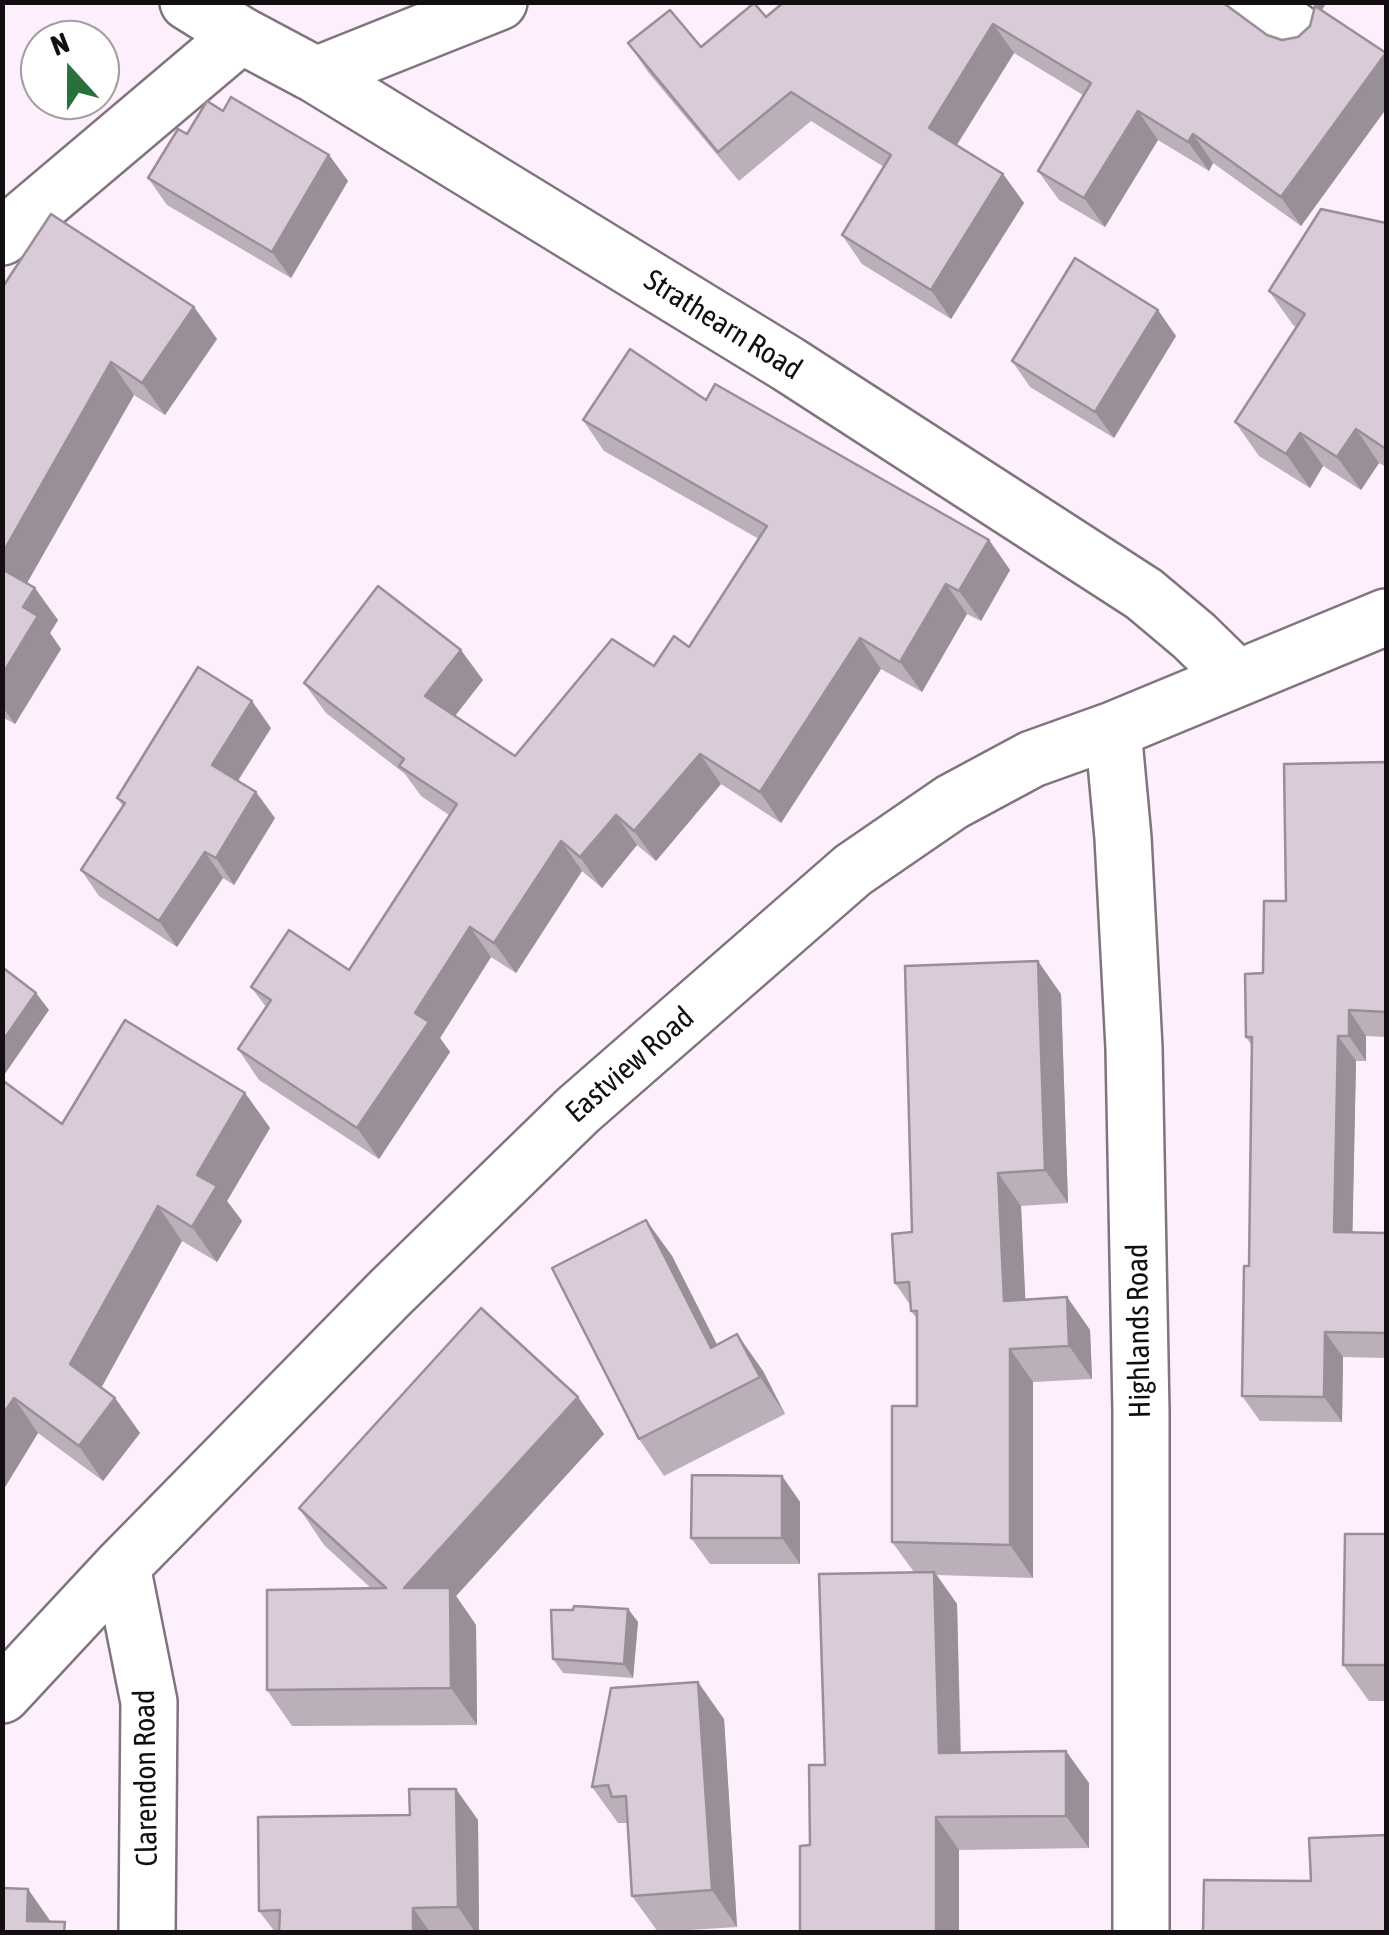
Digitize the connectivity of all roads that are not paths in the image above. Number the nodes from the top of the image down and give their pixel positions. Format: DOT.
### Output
graph roads {
  1 [pos="188,2"];
  2 [pos="498,2"];
  3 [pos="1255,2"];
  4 [pos="241,36"];
  5 [pos="1306,38"];
  6 [pos="316,74"];
  7 [pos="2,237"];
  8 [pos="1386,618"];
  9 [pos="1236,678"];
  10 [pos="1112,730"];
  11 [pos="122,1566"];
  12 [pos="2,1695"];
  13 [pos="147,1932"];
  14 [pos="1141,1932"];
  1 -- 4 [label="street, Strathearn Road"];
  2 -- 6 [label="street"];
  3 -- 5 [label="street"];
  4 -- 6 [label="street, Strathearn Road"];
  4 -- 7 [label="street"];
  6 -- 9 [label="street, Strathearn Road"];
  8 -- 9 [label="street, Eastview Road"];
  9 -- 10 [label="street, Eastview Road"];
  10 -- 11 [label="street, Eastview Road"];
  10 -- 14 [label="street, Highlands Road"];
  11 -- 12 [label="street, Eastview Road"];
  11 -- 13 [label="street, Clarendon Road"];
}
